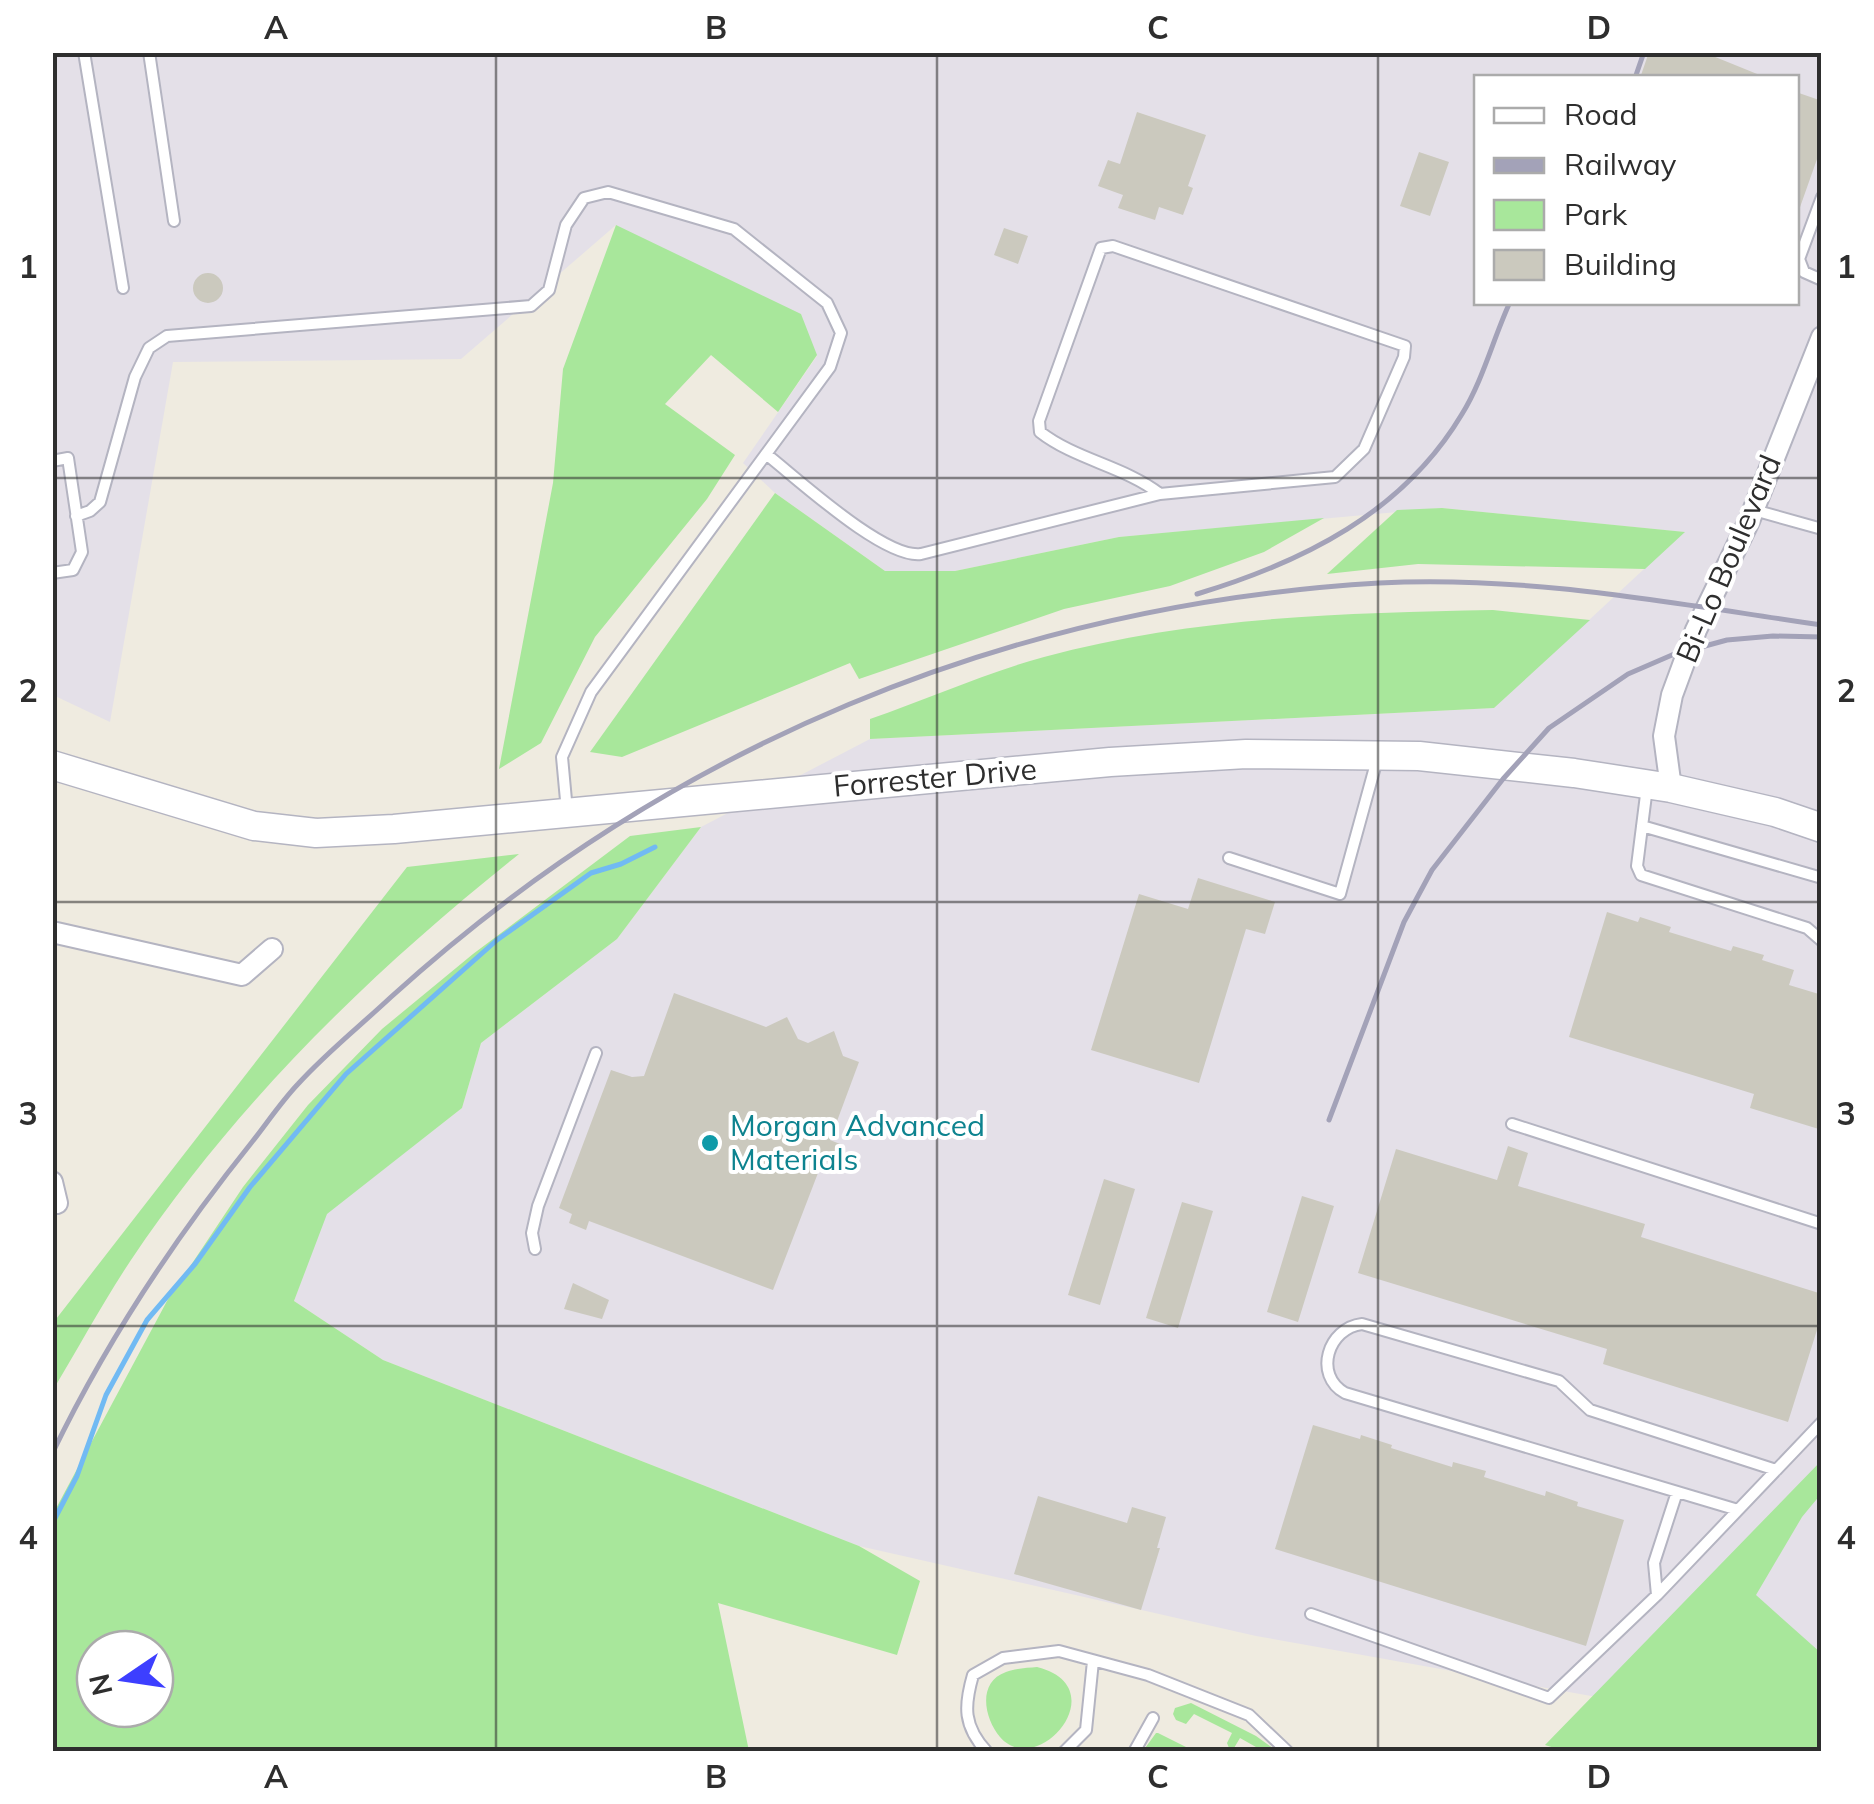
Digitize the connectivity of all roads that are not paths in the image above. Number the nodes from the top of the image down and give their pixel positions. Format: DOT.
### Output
graph roads {
  1 [pos="84,52"];
  2 [pos="149,52"];
  3 [pos="1822,196"];
  4 [pos="174,220"];
  5 [pos="1822,280"];
  6 [pos="123,288"];
  7 [pos="1822,336"];
  8 [pos="766,454"];
  9 [pos="52,461"];
  10 [pos="1160,494"];
  11 [pos="1754,510"];
  12 [pos="76,516"];
  13 [pos="1822,529"];
  14 [pos="52,573"];
  15 [pos="1378,755"];
  16 [pos="52,765"];
  17 [pos="1660,786"];
  18 [pos="567,812"];
  19 [pos="1642,826"];
  20 [pos="1822,828"];
  21 [pos="1228,858"];
  22 [pos="1822,878"];
  23 [pos="52,932"];
  24 [pos="1822,941"];
  25 [pos="272,949"];
  26 [pos="596,1053"];
  27 [pos="1512,1124"];
  28 [pos="1822,1224"];
  29 [pos="536,1249"];
  30 [pos="1822,1422"];
  31 [pos="1776,1470"];
  32 [pos="1677,1492"];
  33 [pos="1738,1510"];
  34 [pos="1657,1594"];
  35 [pos="1311,1614"];
  36 [pos="1093,1661"];
  37 [pos="1153,1718"];
  38 [pos="987,1752"];
  39 [pos="1064,1752"];
  40 [pos="1134,1752"];
  41 [pos="1288,1752"];
  1 -- 6 [label="lane"];
  2 -- 4 [label="lane"];
  3 -- 5 [label="lane"];
  7 -- 11 [label="street, Bi-Lo Boulevard"];
  8 -- 10 [label="lane"];
  8 -- 12 [label="lane"];
  8 -- 18 [label="lane"];
  9 -- 12 [label="lane"];
  10 -- 10 [label="lane"];
  11 -- 13 [label="lane"];
  11 -- 17 [label="street, Bi-Lo Boulevard"];
  12 -- 14 [label="lane"];
  15 -- 17 [label="street, Forrester Drive"];
  15 -- 18 [label="street, Forrester Drive"];
  15 -- 21 [label="lane"];
  16 -- 18 [label="street, Forrester Drive"];
  17 -- 19 [label="lane"];
  17 -- 20 [label="street, Forrester Drive"];
  19 -- 22 [label="lane"];
  19 -- 24 [label="lane"];
  23 -- 25 [label="street"];
  26 -- 29 [label="lane"];
  27 -- 28 [label="lane"];
  30 -- 31 [label="lane"];
  31 -- 32 [label="lane"];
  31 -- 33 [label="lane"];
  32 -- 33 [label="lane"];
  32 -- 34 [label="lane"];
  33 -- 34 [label="lane"];
  34 -- 35 [label="lane"];
  36 -- 38 [label="lane"];
  36 -- 39 [label="lane"];
  36 -- 41 [label="lane"];
  37 -- 40 [label="lane"];
}
